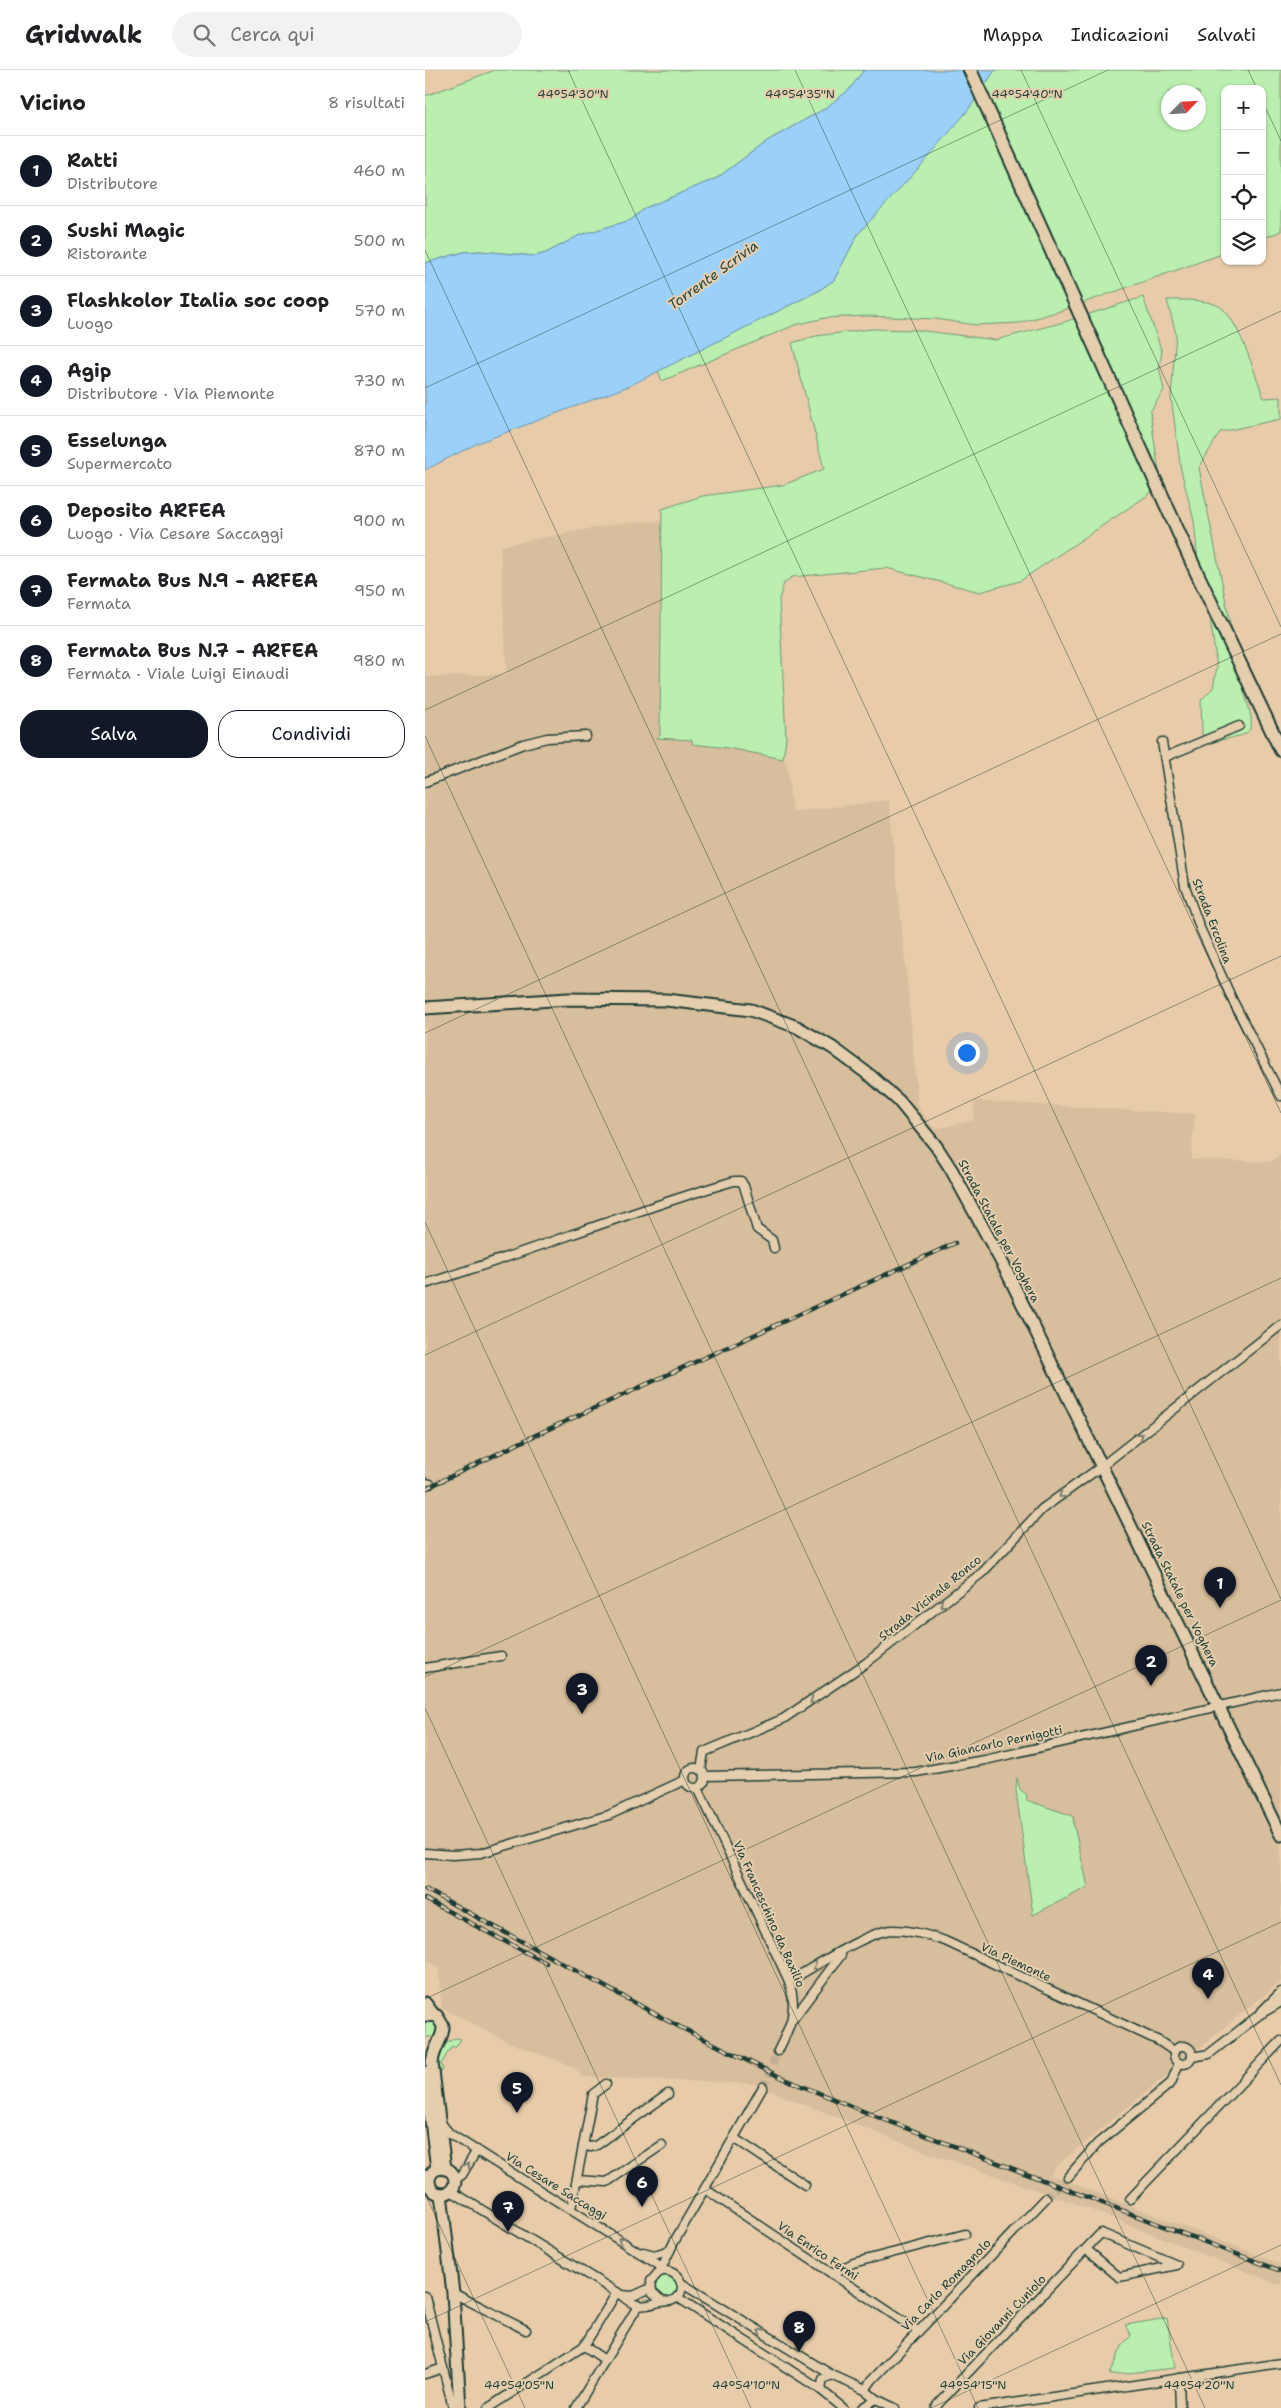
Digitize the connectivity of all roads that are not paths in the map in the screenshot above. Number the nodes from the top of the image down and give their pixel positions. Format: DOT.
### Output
graph roads {
  1 [pos="970,70"];
  2 [pos="1239,726"];
  3 [pos="586,736"];
  4 [pos="1162,742"];
  5 [pos="1281,750"];
  6 [pos="1165,757"];
  7 [pos="425,782"];
  8 [pos="425,1008"];
  9 [pos="1281,1096"];
  10 [pos="774,1248"];
  11 [pos="425,1284"];
  12 [pos="1281,1325"];
  13 [pos="1102,1466"];
  14 [pos="501,1656"];
  15 [pos="425,1668"];
  16 [pos="1281,1692"];
  17 [pos="1219,1706"];
  18 [pos="703,1772"];
  19 [pos="685,1780"];
  20 [pos="698,1788"];
  21 [pos="1281,1835"];
  22 [pos="425,1853"];
  23 [pos="843,1952"];
  24 [pos="789,1981"];
  25 [pos="1281,1992"];
  26 [pos="1281,2002"];
  27 [pos="425,2003"];
  28 [pos="1259,2014"];
  29 [pos="430,2015"];
  30 [pos="793,2020"];
  31 [pos="440,2038"];
  32 [pos="1281,2041"];
  33 [pos="425,2042"];
  34 [pos="779,2051"];
  35 [pos="1175,2052"];
  36 [pos="1191,2057"];
  37 [pos="1179,2063"];
  38 [pos="425,2072"];
  39 [pos="426,2084"];
  40 [pos="606,2084"];
  41 [pos="763,2087"];
  42 [pos="668,2094"];
  43 [pos="440,2122"];
  44 [pos="734,2138"];
  45 [pos="662,2145"];
  46 [pos="583,2146"];
  47 [pos="477,2150"];
  48 [pos="434,2173"];
  49 [pos="1068,2176"];
  50 [pos="455,2179"];
  51 [pos="577,2180"];
  52 [pos="805,2185"];
  53 [pos="705,2190"];
  54 [pos="446,2192"];
  55 [pos="1046,2198"];
  56 [pos="1130,2199"];
  57 [pos="571,2209"];
  58 [pos="965,2234"];
  59 [pos="1086,2248"];
  60 [pos="670,2250"];
  61 [pos="638,2251"];
  62 [pos="662,2269"];
  63 [pos="832,2274"];
  64 [pos="681,2283"];
  65 [pos="651,2288"];
  66 [pos="453,2293"];
  67 [pos="619,2294"];
  68 [pos="425,2296"];
  69 [pos="677,2297"];
  70 [pos="662,2301"];
  71 [pos="638,2306"];
  72 [pos="526,2330"];
  73 [pos="918,2331"];
  74 [pos="584,2346"];
  75 [pos="605,2360"];
  76 [pos="1281,2363"];
  77 [pos="443,2368"];
  78 [pos="425,2374"];
  79 [pos="832,2375"];
  80 [pos="1179,2378"];
  81 [pos="821,2390"];
  82 [pos="865,2390"];
  83 [pos="877,2399"];
  84 [pos="999,2407"];
  85 [pos="453,2408"];
  86 [pos="460,2408"];
  87 [pos="488,2408"];
  88 [pos="576,2408"];
  89 [pos="843,2408"];
  90 [pos="863,2408"];
  91 [pos="895,2408"];
  92 [pos="936,2408"];
  93 [pos="979,2408"];
  94 [pos="1180,2408"];
  1 -- 5 [label="main road"];
  2 -- 6 [label="street"];
  3 -- 7 [label="street"];
  4 -- 6 [label="street, Strada Ercolina"];
  6 -- 9 [label="street, Strada Ercolina"];
  8 -- 13 [label="main road, Strada Statale per Voghera"];
  10 -- 11 [label="street"];
  13 -- 12 [label="street, Strada Vicinale Ronco, one-way"];
  13 -- 17 [label="main road, Strada Statale per Voghera"];
  13 -- 18 [label="street, Strada Vicinale Ronco, one-way"];
  14 -- 15 [label="street"];
  16 -- 17 [label="street, Via Giancarlo Pernigotti"];
  17 -- 18 [label="street, Via Giancarlo Pernigotti"];
  17 -- 21 [label="main road, Strada Statale per Voghera"];
  18 -- 19 [label="street"];
  18 -- 20 [label="street"];
  19 -- 20 [label="street"];
  19 -- 22 [label="street"];
  20 -- 24 [label="street, Via Franceschino da Baxilio"];
  23 -- 24 [label="street, Via Piemonte, one-way"];
  23 -- 30 [label="street, Via Piemonte"];
  23 -- 35 [label="street, Via Piemonte"];
  24 -- 30 [label="street, Via Franceschino da Baxilio"];
  25 -- 28 [label="street"];
  26 -- 28 [label="street"];
  27 -- 29 [label="main road"];
  28 -- 36 [label="street"];
  29 -- 31 [label="main road"];
  30 -- 34 [label="street, Via Franceschino da Baxilio"];
  31 -- 33 [label="main road"];
  31 -- 43 [label="main road"];
  32 -- 56 [label="street"];
  35 -- 36 [label="street, Via Piemonte"];
  35 -- 37 [label="street"];
  36 -- 37 [label="street"];
  37 -- 49 [label="street"];
  38 -- 39 [label="main road"];
  39 -- 48 [label="main road"];
  40 -- 46 [label="street"];
  41 -- 44 [label="street"];
  42 -- 46 [label="street"];
  43 -- 47 [label="street, Via Cesare Saccaggi"];
  43 -- 48 [label="main road"];
  44 -- 52 [label="street"];
  44 -- 53 [label="street"];
  45 -- 51 [label="street"];
  46 -- 51 [label="street"];
  50 -- 47 [label="street, one-way"];
  47 -- 57 [label="street, Via Cesare Saccaggi"];
  48 -- 50 [label="main road"];
  48 -- 54 [label="main road"];
  50 -- 54 [label="main road"];
  51 -- 57 [label="street"];
  53 -- 60 [label="street"];
  53 -- 63 [label="street, Via Enrico Fermi"];
  54 -- 66 [label="main road"];
  54 -- 67 [label="street"];
  55 -- 73 [label="street, Via Carlo Romagnolo"];
  61 -- 57 [label="street, Via Cesare Saccaggi, one-way"];
  58 -- 63 [label="street"];
  59 -- 59 [label="street, Via Giovanni Cuniolo"];
  59 -- 92 [label="street, Via Giovanni Cuniolo"];
  60 -- 61 [label="street"];
  60 -- 62 [label="street"];
  61 -- 62 [label="street, Via Cesare Saccaggi"];
  62 -- 64 [label="street"];
  62 -- 65 [label="street"];
  63 -- 73 [label="street, Via Enrico Fermi"];
  64 -- 69 [label="street"];
  79 -- 64 [label="street, one-way"];
  65 -- 67 [label="street"];
  65 -- 70 [label="street"];
  66 -- 72 [label="street"];
  66 -- 86 [label="main road"];
  67 -- 71 [label="street"];
  67 -- 74 [label="street"];
  68 -- 77 [label="street"];
  69 -- 70 [label="street"];
  69 -- 81 [label="street"];
  70 -- 71 [label="street"];
  71 -- 75 [label="street"];
  73 -- 82 [label="street, Via Carlo Romagnolo"];
  74 -- 75 [label="street"];
  74 -- 87 [label="street"];
  75 -- 88 [label="street"];
  76 -- 80 [label="street"];
  77 -- 78 [label="street"];
  77 -- 85 [label="street"];
  79 -- 81 [label="street"];
  79 -- 82 [label="street"];
  80 -- 84 [label="street"];
  80 -- 94 [label="street"];
  81 -- 89 [label="street"];
  82 -- 83 [label="street"];
  83 -- 90 [label="street"];
  83 -- 91 [label="street"];
  84 -- 93 [label="street"];
}
